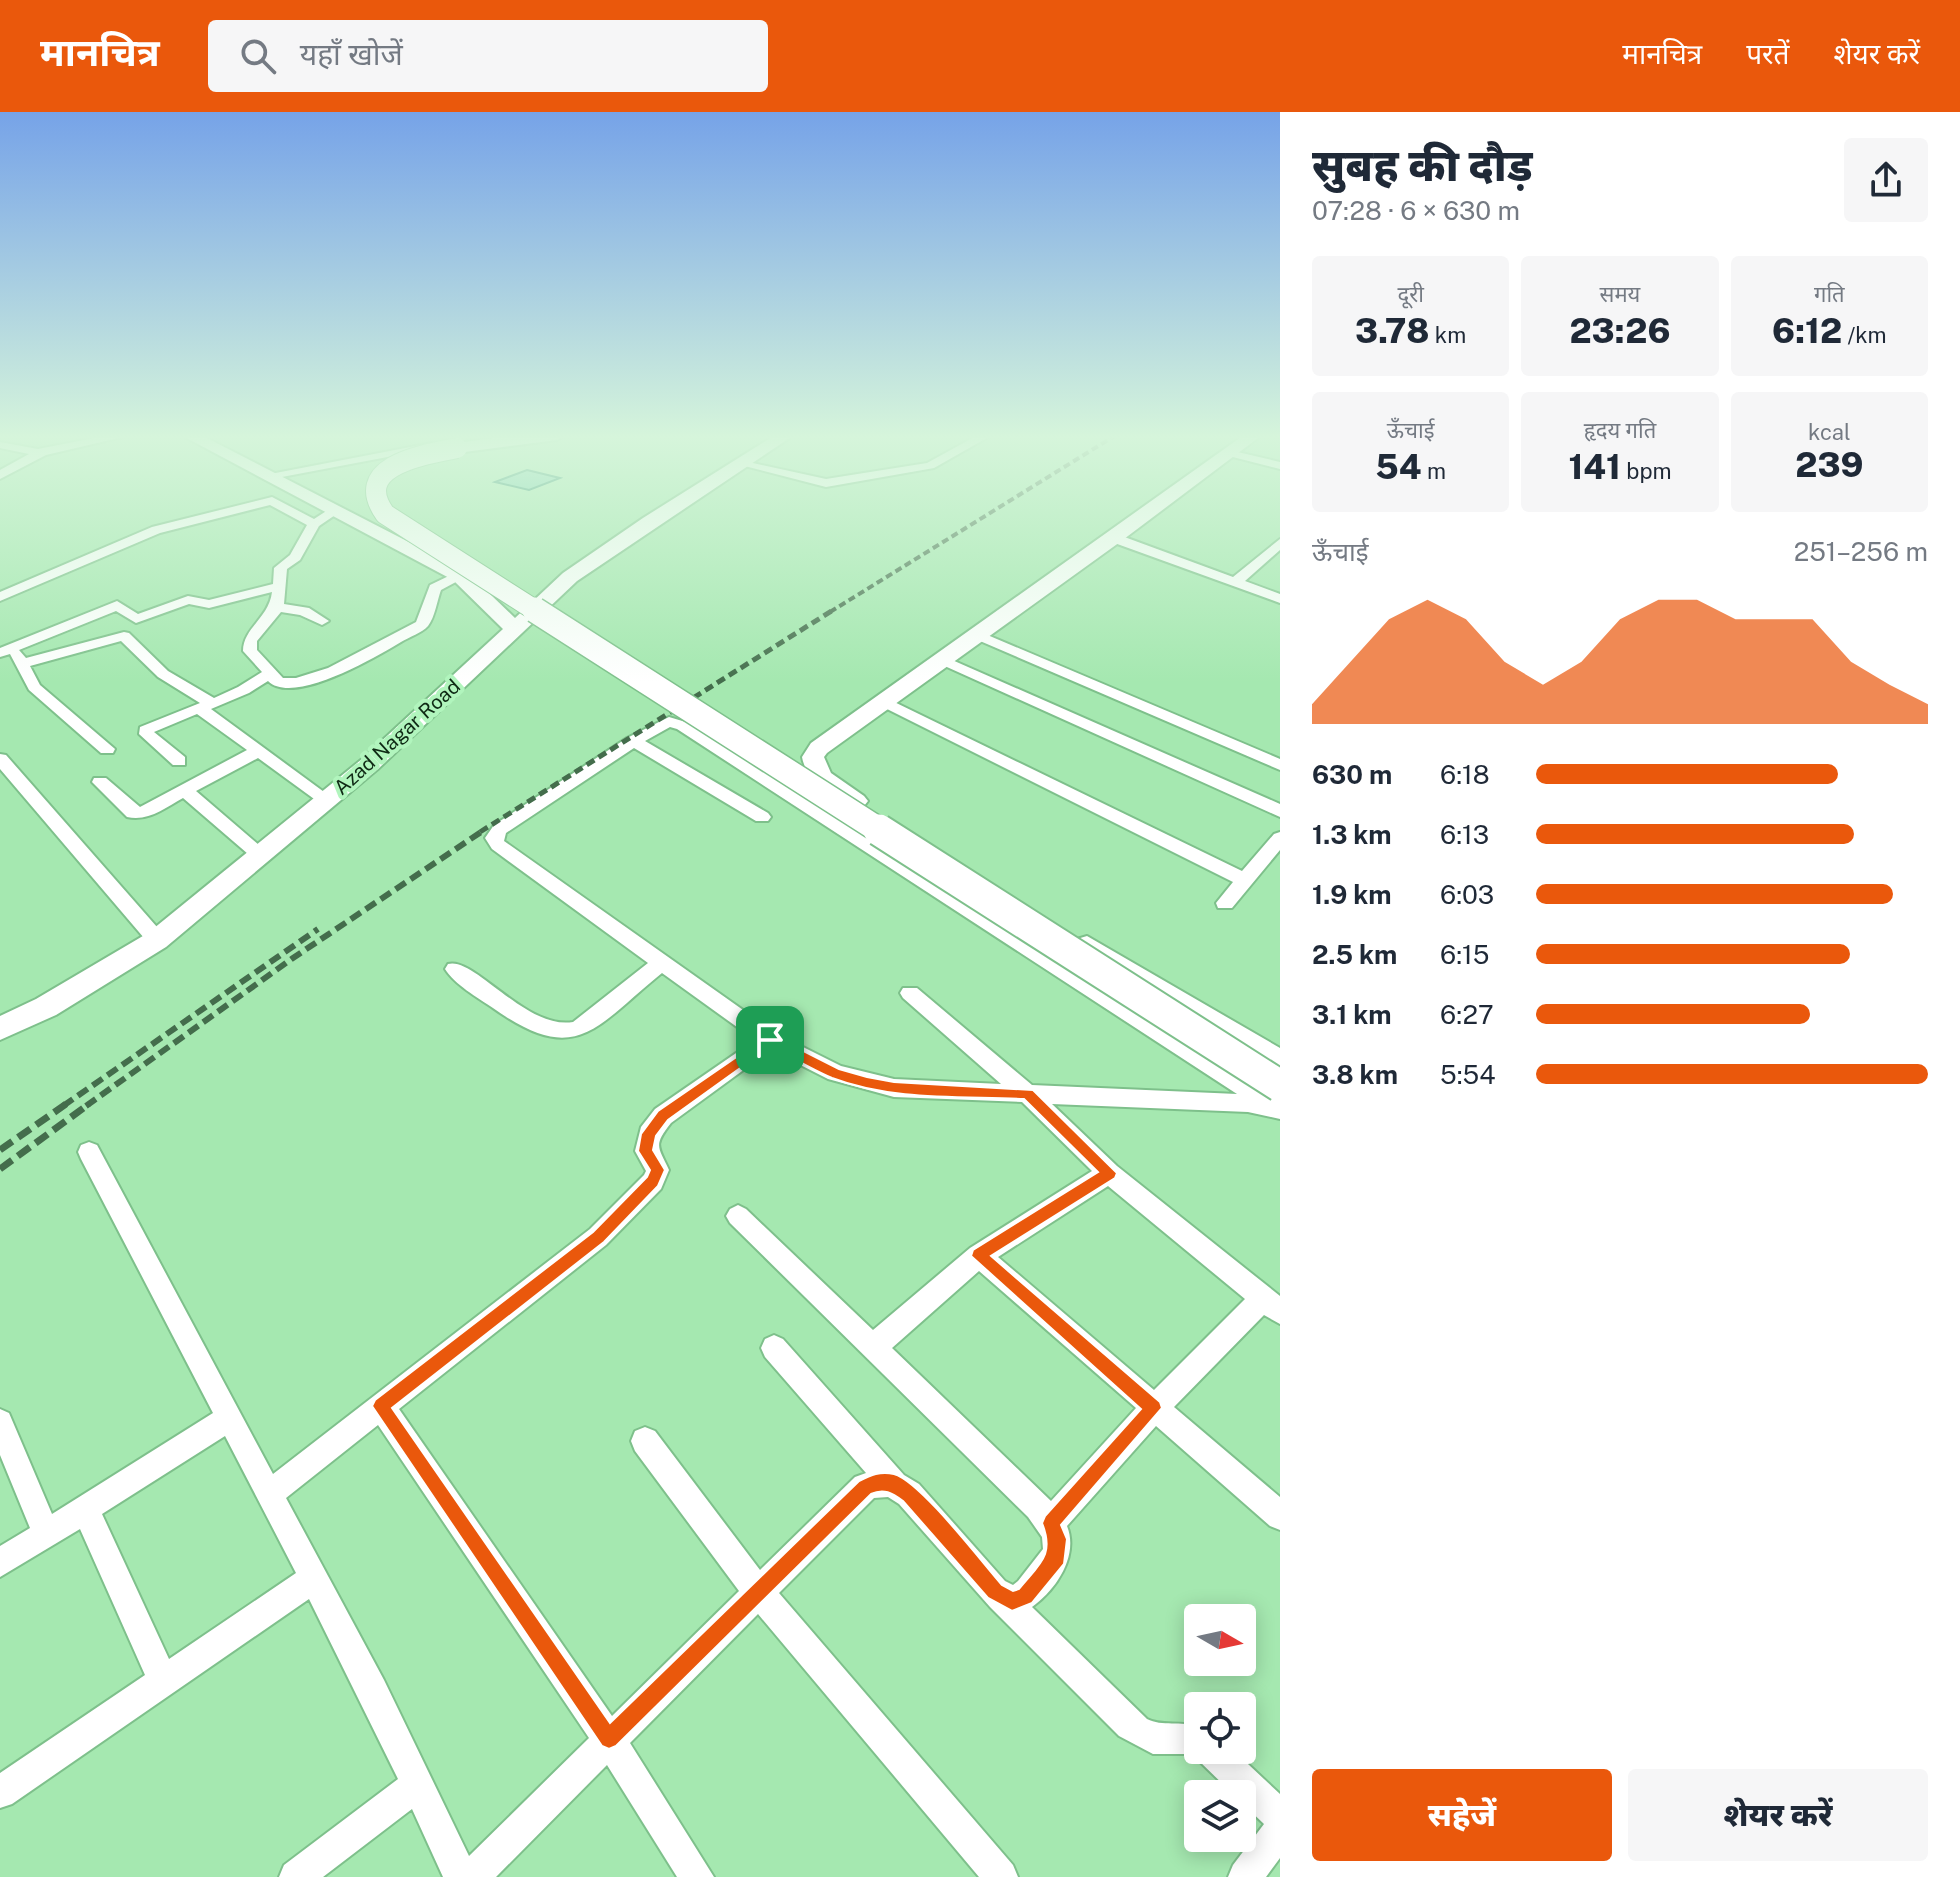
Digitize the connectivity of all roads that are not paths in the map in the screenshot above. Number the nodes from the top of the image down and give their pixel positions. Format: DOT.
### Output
graph roads {
  1 [pos="207,517"];
  2 [pos="302,517"];
  3 [pos="325,517"];
  4 [pos="347,517"];
  5 [pos="390,517"];
  6 [pos="658,517"];
  7 [pos="1142,517"];
  8 [pos="314,524"];
  9 [pos="1114,538"];
  10 [pos="1280,543"];
  11 [pos="460,576"];
  12 [pos="1235,583"];
  13 [pos="277,587"];
  14 [pos="0,597"];
  15 [pos="1280,599"];
  16 [pos="277,607"];
  17 [pos="322,621"];
  18 [pos="515,629"];
  19 [pos="978,635"];
  20 [pos="6,651"];
  21 [pos="943,660"];
  22 [pos="24,663"];
  23 [pos="269,673"];
  24 [pos="884,702"];
  25 [pos="206,706"];
  26 [pos="633,741"];
  27 [pos="107,749"];
  28 [pos="258,751"];
  29 [pos="0,759"];
  30 [pos="179,761"];
  31 [pos="1280,765"];
  32 [pos="100,782"];
  33 [pos="185,791"];
  34 [pos="327,800"];
  35 [pos="1280,811"];
  36 [pos="762,817"];
  37 [pos="1280,838"];
  38 [pos="261,856"];
  39 [pos="1244,880"];
  40 [pos="1225,903"];
  41 [pos="157,940"];
  42 [pos="662,962"];
  43 [pos="455,969"];
  44 [pos="910,993"];
  45 [pos="0,1029"];
  46 [pos="770,1040"];
  47 [pos="1278,1057"];
  48 [pos="1280,1086"];
  49 [pos="1028,1094"];
  50 [pos="89,1152"];
  51 [pos="1109,1173"];
  52 [pos="738,1216"];
  53 [pos="979,1256"];
  54 [pos="1272,1305"];
  55 [pos="873,1347"];
  56 [pos="774,1348"];
  57 [pos="381,1406"];
  58 [pos="1154,1408"];
  59 [pos="229,1418"];
  60 [pos="0,1422"];
  61 [pos="645,1441"];
  62 [pos="893,1483"];
  63 [pos="268,1495"];
  64 [pos="85,1508"];
  65 [pos="1280,1516"];
  66 [pos="1051,1523"];
  67 [pos="46,1533"];
  68 [pos="0,1563"];
  69 [pos="313,1579"];
  70 [pos="995,1591"];
  71 [pos="759,1593"];
  72 [pos="163,1681"];
  73 [pos="1184,1737"];
  74 [pos="609,1739"];
  75 [pos="1224,1764"];
  76 [pos="417,1784"];
  77 [pos="0,1792"];
  78 [pos="1280,1816"];
  79 [pos="1280,1830"];
  80 [pos="296,1877"];
  81 [pos="461,1877"];
  82 [pos="472,1877"];
  83 [pos="697,1877"];
  84 [pos="1001,1877"];
  85 [pos="1245,1877"];
  1 -- 14 [label="street"];
  2 -- 8 [label="street"];
  3 -- 8 [label="street"];
  4 -- 11 [label="street"];
  5 -- 48 [label="main road, bridge"];
  6 -- 18 [label="street, Azad Nagar Road"];
  7 -- 9 [label="street"];
  8 -- 13 [label="street"];
  9 -- 12 [label="street"];
  9 -- 19 [label="street"];
  10 -- 12 [label="street"];
  11 -- 18 [label="street"];
  11 -- 23 [label="street"];
  12 -- 15 [label="street"];
  13 -- 16 [label="street"];
  13 -- 20 [label="street"];
  16 -- 17 [label="street"];
  16 -- 23 [label="street"];
  18 -- 34 [label="street, Azad Nagar Road"];
  19 -- 21 [label="street"];
  19 -- 31 [label="street"];
  20 -- 22 [label="street"];
  21 -- 24 [label="street"];
  21 -- 35 [label="street"];
  22 -- 25 [label="street"];
  22 -- 27 [label="street"];
  23 -- 25 [label="street"];
  24 -- 39 [label="street"];
  24 -- 47 [label="street"];
  25 -- 28 [label="street"];
  25 -- 30 [label="street"];
  26 -- 36 [label="street"];
  26 -- 42 [label="street"];
  26 -- 49 [label="street"];
  28 -- 33 [label="street"];
  28 -- 34 [label="street"];
  29 -- 41 [label="street"];
  32 -- 33 [label="street"];
  33 -- 38 [label="street"];
  34 -- 38 [label="street, Azad Nagar Road"];
  37 -- 39 [label="street"];
  38 -- 41 [label="street, Azad Nagar Road"];
  39 -- 40 [label="street"];
  41 -- 45 [label="street, Azad Nagar Road"];
  42 -- 43 [label="street"];
  42 -- 46 [label="street"];
  44 -- 49 [label="street"];
  46 -- 49 [label="street"];
  46 -- 57 [label="street"];
  49 -- 51 [label="street"];
  50 -- 59 [label="street"];
  51 -- 53 [label="street"];
  51 -- 54 [label="street"];
  52 -- 55 [label="street"];
  53 -- 55 [label="street"];
  53 -- 58 [label="street"];
  54 -- 58 [label="street"];
  55 -- 66 [label="street"];
  56 -- 62 [label="street"];
  57 -- 63 [label="street"];
  57 -- 74 [label="street"];
  58 -- 65 [label="street"];
  58 -- 66 [label="street"];
  59 -- 63 [label="street"];
  59 -- 64 [label="street"];
  60 -- 67 [label="street"];
  61 -- 71 [label="street"];
  62 -- 70 [label="street"];
  62 -- 71 [label="street"];
  63 -- 69 [label="street"];
  64 -- 67 [label="street"];
  64 -- 72 [label="street"];
  66 -- 70 [label="street"];
  67 -- 68 [label="street"];
  69 -- 72 [label="street"];
  69 -- 76 [label="street"];
  70 -- 73 [label="street"];
  71 -- 74 [label="street"];
  71 -- 84 [label="street"];
  72 -- 77 [label="street"];
  74 -- 82 [label="street"];
  74 -- 83 [label="street"];
  75 -- 78 [label="street"];
  76 -- 80 [label="street"];
  76 -- 81 [label="street"];
  79 -- 85 [label="street"];
}
